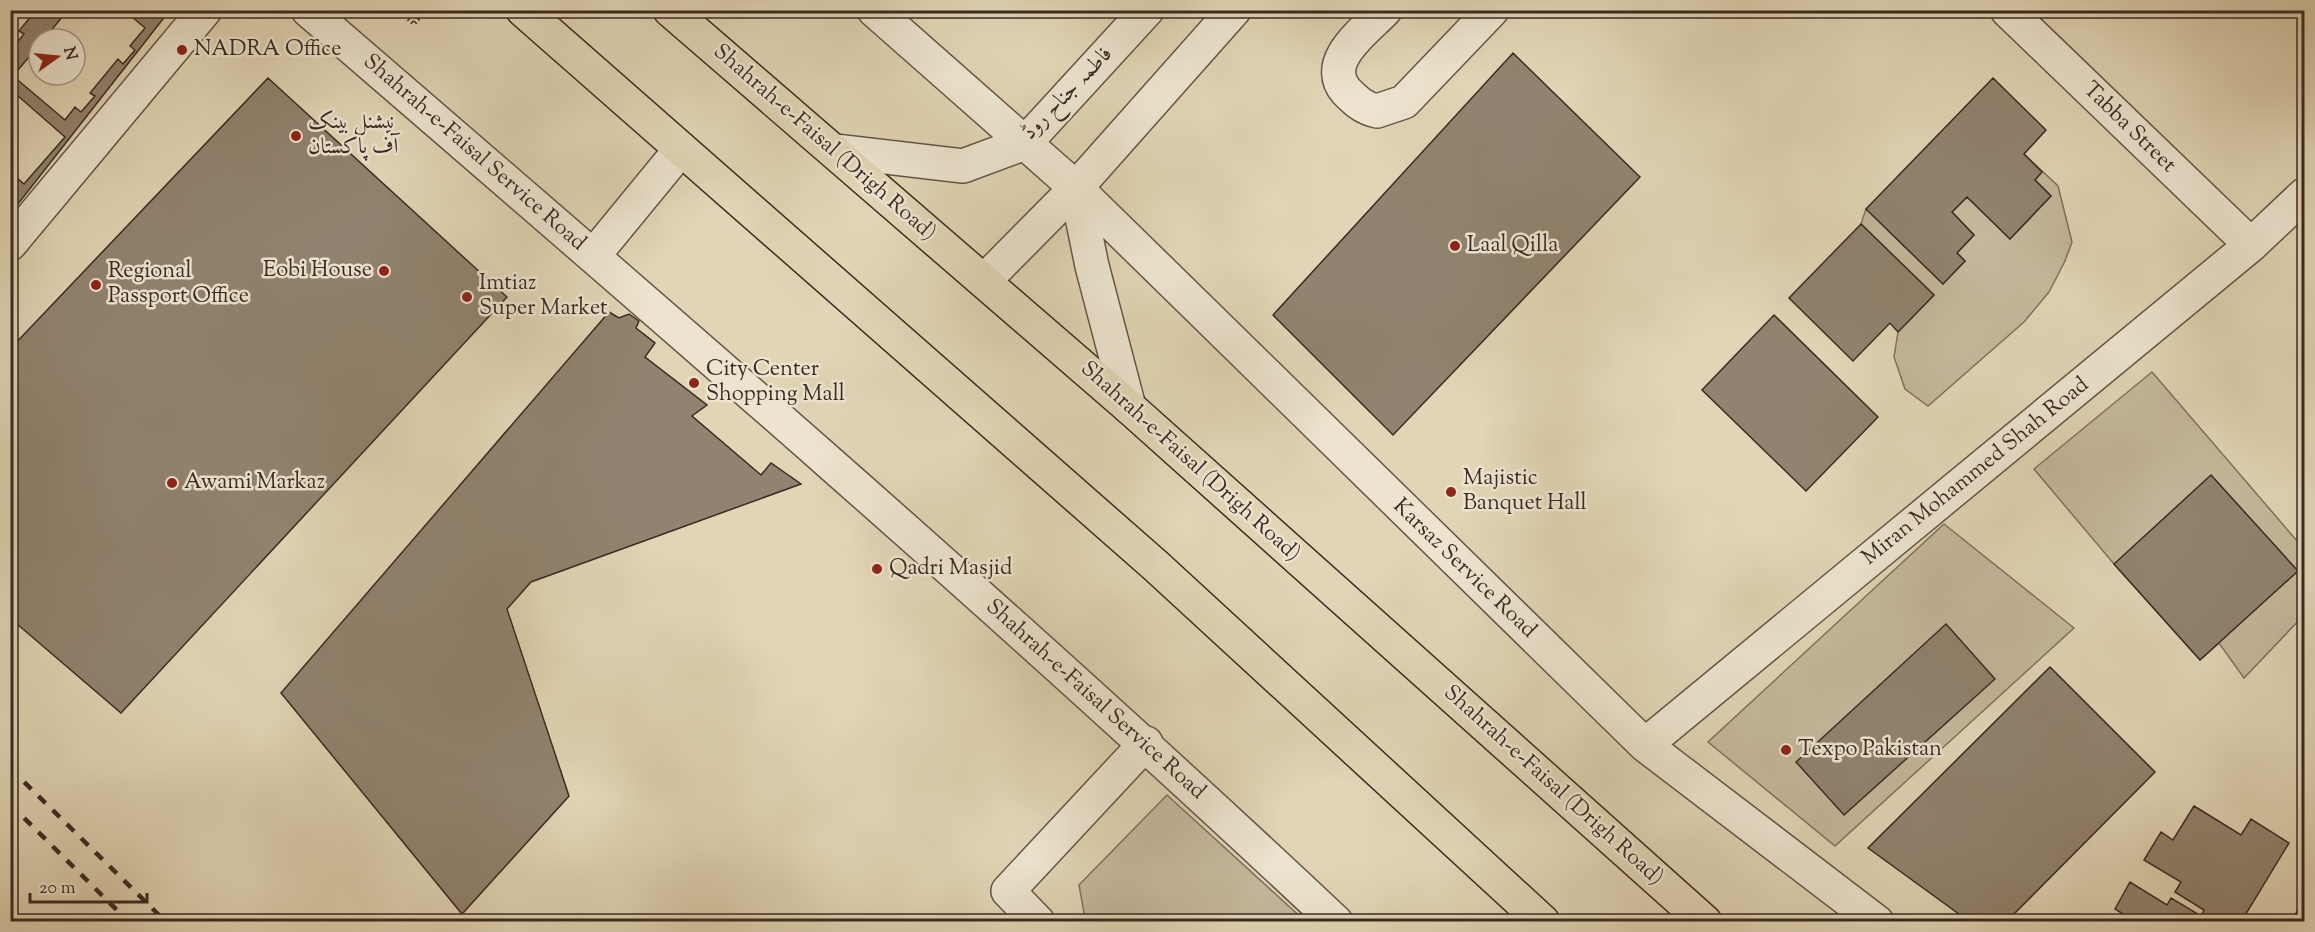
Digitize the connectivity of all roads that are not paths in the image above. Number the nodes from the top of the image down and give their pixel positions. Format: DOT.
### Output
graph roads {
  1 [pos="205,10"];
  2 [pos="308,10"];
  3 [pos="523,10"];
  4 [pos="670,10"];
  5 [pos="874,10"];
  6 [pos="1147,10"];
  7 [pos="1234,10"];
  8 [pos="1385,10"];
  9 [pos="1492,10"];
  10 [pos="2007,10"];
  11 [pos="1024,143"];
  12 [pos="681,149"];
  13 [pos="835,150"];
  14 [pos="1076,188"];
  15 [pos="2304,195"];
  16 [pos="10,244"];
  17 [pos="2251,245"];
  18 [pos="594,255"];
  19 [pos="984,281"];
  20 [pos="1129,406"];
  21 [pos="1146,743"];
  22 [pos="1645,745"];
  23 [pos="1038,921"];
  24 [pos="1336,921"];
  25 [pos="1543,921"];
  26 [pos="1704,921"];
  27 [pos="1877,921"];
  1 -- 16 [label="street"];
  2 -- 18 [label="street, Shahrah-e-Faisal Service Road"];
  3 -- 12 [label="highway"];
  4 -- 13 [label="highway, Shahrah-e-Faisal (Drigh Road)"];
  5 -- 11 [label="street, Karsaz Service Road"];
  6 -- 11 [label="street, فاطمہ جناح روڈ"];
  7 -- 14 [label="street"];
  8 -- 9 [label="street"];
  10 -- 17 [label="street, Tabba Street"];
  11 -- 13 [label="street, فاطمہ جناح روڈ"];
  11 -- 14 [label="street, Karsaz Service Road"];
  12 -- 18 [label="street"];
  12 -- 25 [label="highway"];
  13 -- 19 [label="highway, Shahrah-e-Faisal (Drigh Road)"];
  14 -- 19 [label="street"];
  14 -- 20 [label="street"];
  14 -- 22 [label="street, Karsaz Service Road"];
  15 -- 17 [label="street, Miran Mohammed Shah Road"];
  17 -- 22 [label="street, Miran Mohammed Shah Road"];
  18 -- 21 [label="street, Shahrah-e-Faisal Service Road"];
  19 -- 20 [label="highway, Shahrah-e-Faisal (Drigh Road)"];
  20 -- 26 [label="highway, Shahrah-e-Faisal (Drigh Road)"];
  21 -- 23 [label="street"];
  21 -- 24 [label="street, Shahrah-e-Faisal Service Road"];
  22 -- 27 [label="street, Karsaz Service Road"];
}
